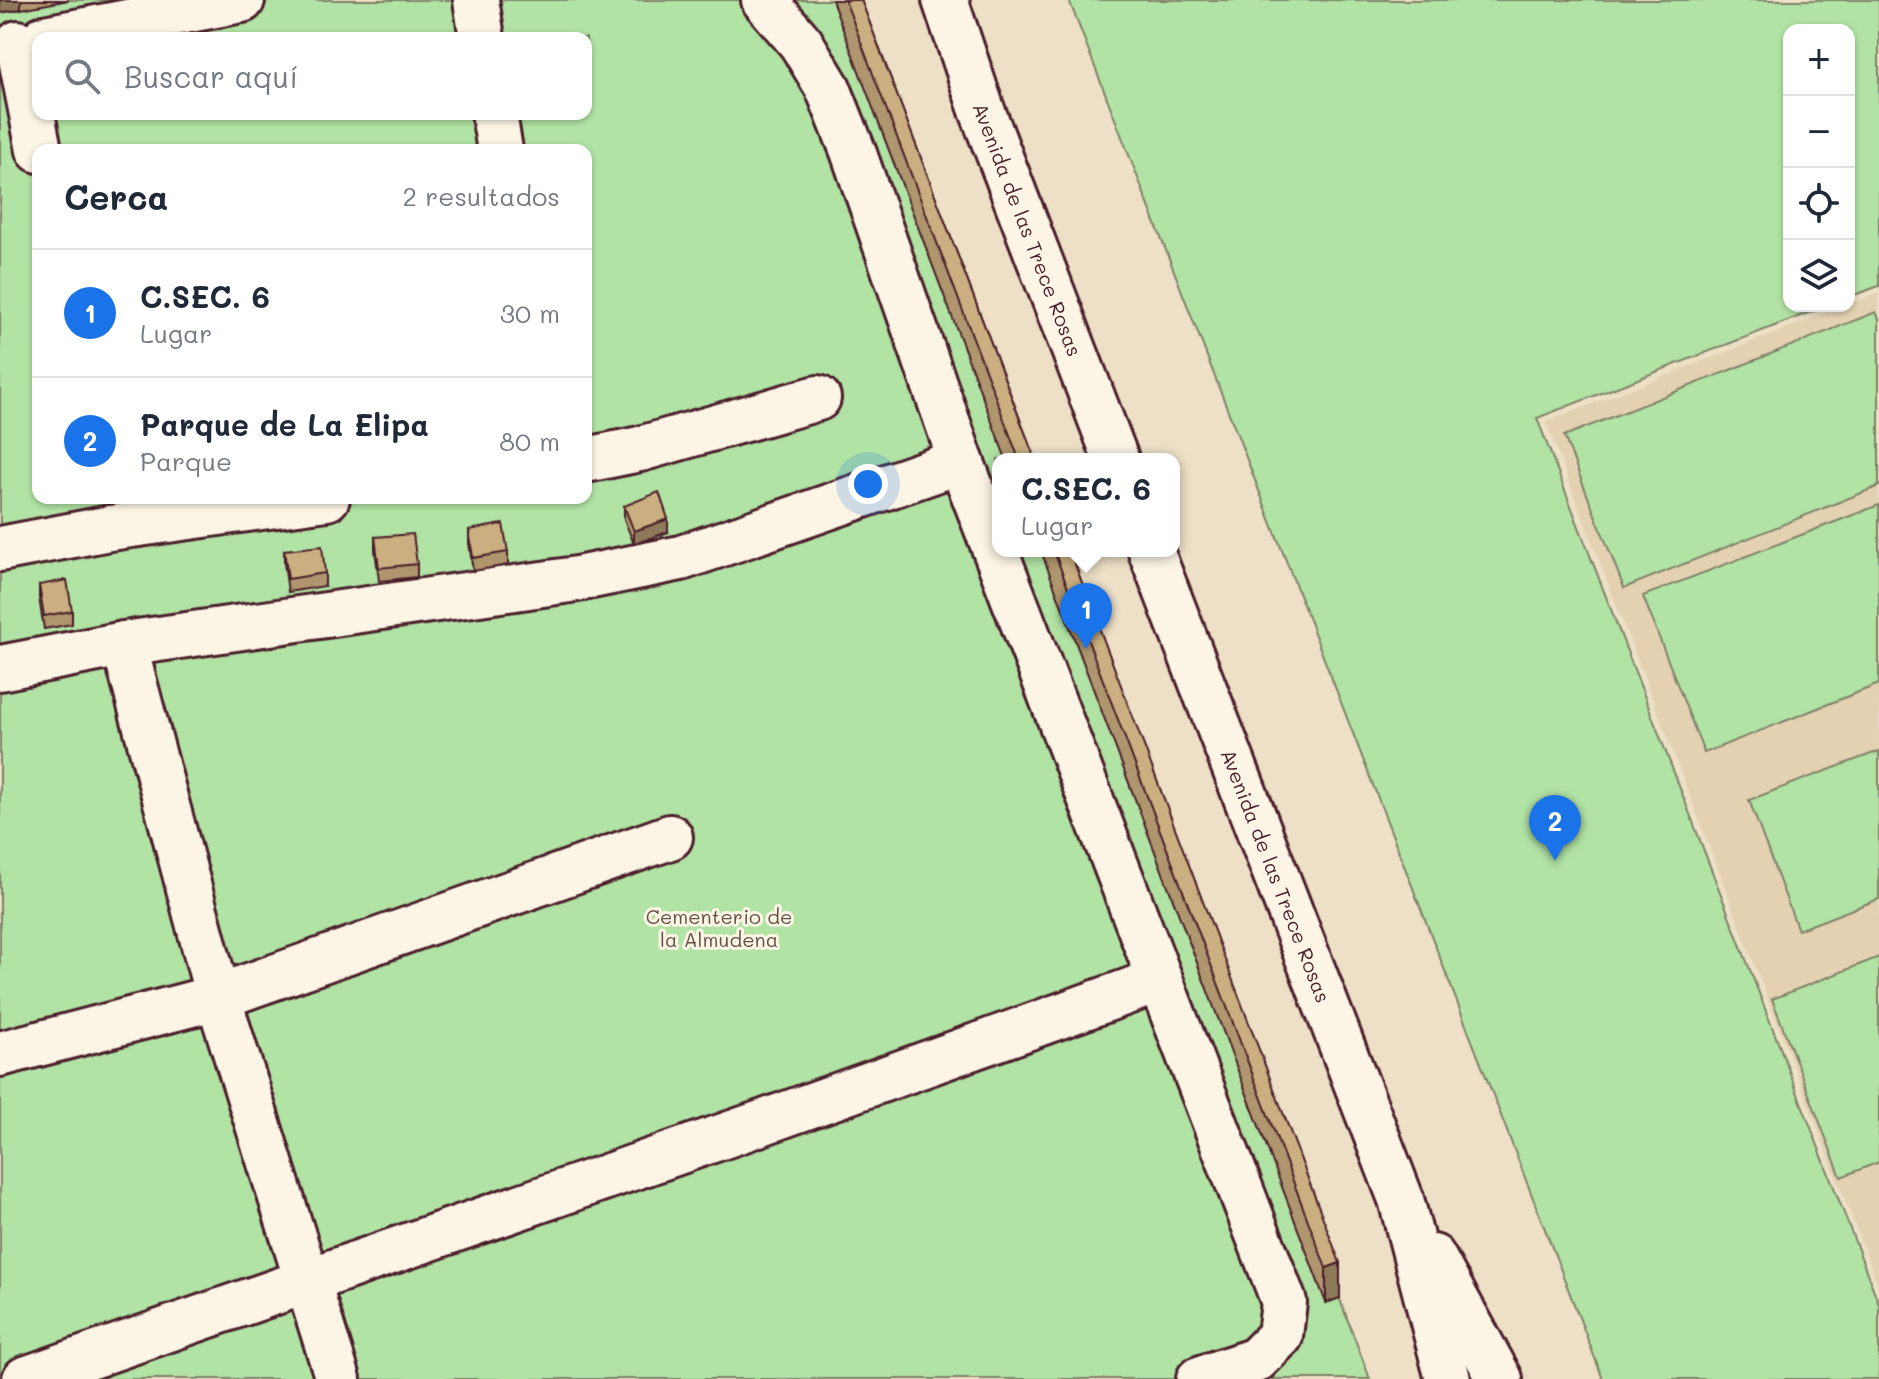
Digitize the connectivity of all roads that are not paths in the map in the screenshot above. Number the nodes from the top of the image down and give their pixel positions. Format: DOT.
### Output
graph roads {
  1 [pos="242,0"];
  2 [pos="476,0"];
  3 [pos="764,0"];
  4 [pos="945,0"];
  5 [pos="77,32"];
  6 [pos="481,32"];
  7 [pos="25,42"];
  8 [pos="32,96"];
  9 [pos="35,120"];
  10 [pos="495,120"];
  11 [pos="38,144"];
  12 [pos="499,144"];
  13 [pos="818,398"];
  14 [pos="1114,453"];
  15 [pos="592,459"];
  16 [pos="961,461"];
  17 [pos="239,504"];
  18 [pos="107,513"];
  19 [pos="992,542"];
  20 [pos="0,549"];
  21 [pos="998,557"];
  22 [pos="1153,557"];
  23 [pos="124,644"];
  24 [pos="0,668"];
  25 [pos="670,837"];
  26 [pos="1160,980"];
  27 [pos="218,997"];
  28 [pos="0,1054"];
  29 [pos="1401,1199"];
  30 [pos="306,1282"];
  31 [pos="25,1379"];
  32 [pos="338,1379"];
  33 [pos="1199,1379"];
  34 [pos="1448,1379"];
  35 [pos="1500,1379"];
  1 -- 5 [label="street"];
  2 -- 6 [label="street"];
  3 -- 16 [label="street"];
  4 -- 14 [label="street, Avenida de las Trece Rosas"];
  7 -- 8 [label="street"];
  9 -- 11 [label="street"];
  10 -- 12 [label="street"];
  13 -- 15 [label="street"];
  16 -- 19 [label="street"];
  16 -- 23 [label="street"];
  17 -- 18 [label="street"];
  18 -- 20 [label="street"];
  21 -- 26 [label="street"];
  22 -- 29 [label="street, Avenida de las Trece Rosas"];
  23 -- 24 [label="street"];
  23 -- 27 [label="street"];
  25 -- 27 [label="street"];
  26 -- 30 [label="street"];
  26 -- 33 [label="street"];
  27 -- 28 [label="street"];
  27 -- 30 [label="street"];
  29 -- 34 [label="street, Avenida de las Trece Rosas"];
  29 -- 35 [label="street, Avenida de las Trece Rosas"];
  30 -- 31 [label="street"];
  30 -- 32 [label="street"];
}
